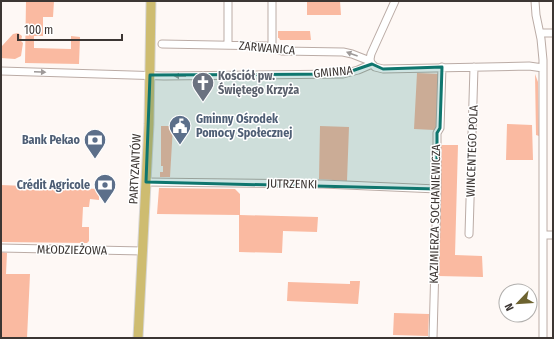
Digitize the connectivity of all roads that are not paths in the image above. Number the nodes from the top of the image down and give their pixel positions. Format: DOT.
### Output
graph roads {
  1 [pos="151,1"];
  2 [pos="228,1"];
  3 [pos="272,1"];
  4 [pos="395,1"];
  5 [pos="535,1"];
  6 [pos="540,33"];
  7 [pos="553,33"];
  8 [pos="162,44"];
  9 [pos="228,45"];
  10 [pos="272,47"];
  11 [pos="371,63"];
  12 [pos="442,67"];
  13 [pos="474,67"];
  14 [pos="543,68"];
  15 [pos="1,70"];
  16 [pos="150,75"];
  17 [pos="146,182"];
  18 [pos="437,189"];
  19 [pos="469,234"];
  20 [pos="543,235"];
  21 [pos="553,235"];
  22 [pos="1,248"];
  23 [pos="143,251"];
  24 [pos="138,338"];
  25 [pos="433,338"];
  26 [pos="543,338"];
  1 -- 16 [label="main road, PARTYZANTÓW"];
  2 -- 9 [label="street"];
  3 -- 10 [label="street"];
  4 -- 11 [label="street"];
  5 -- 6 [label="street"];
  6 -- 7 [label="street"];
  6 -- 14 [label="street"];
  8 -- 9 [label="street, ZARWANICA"];
  9 -- 10 [label="street, ZARWANICA"];
  11 -- 10 [label="street, ZARWANICA, one-way"];
  11 -- 12 [label="street"];
  11 -- 16 [label="street, GMINNA, one-way"];
  12 -- 13 [label="street"];
  12 -- 18 [label="street, KAZIMIERZA SOCHANIEWICZA"];
  13 -- 14 [label="street"];
  13 -- 19 [label="street, WINCENTEGO POLA"];
  14 -- 20 [label="street"];
  15 -- 16 [label="street, GMINNA, one-way"];
  16 -- 17 [label="main road, PARTYZANTÓW"];
  17 -- 18 [label="street, JUTRZENKI"];
  17 -- 23 [label="main road, PARTYZANTÓW"];
  18 -- 25 [label="street, KAZIMIERZA SOCHANIEWICZA"];
  20 -- 21 [label="street"];
  20 -- 26 [label="street"];
  22 -- 23 [label="street, MŁODZIEŻOWA"];
  23 -- 24 [label="main road, PARTYZANTÓW"];
}
